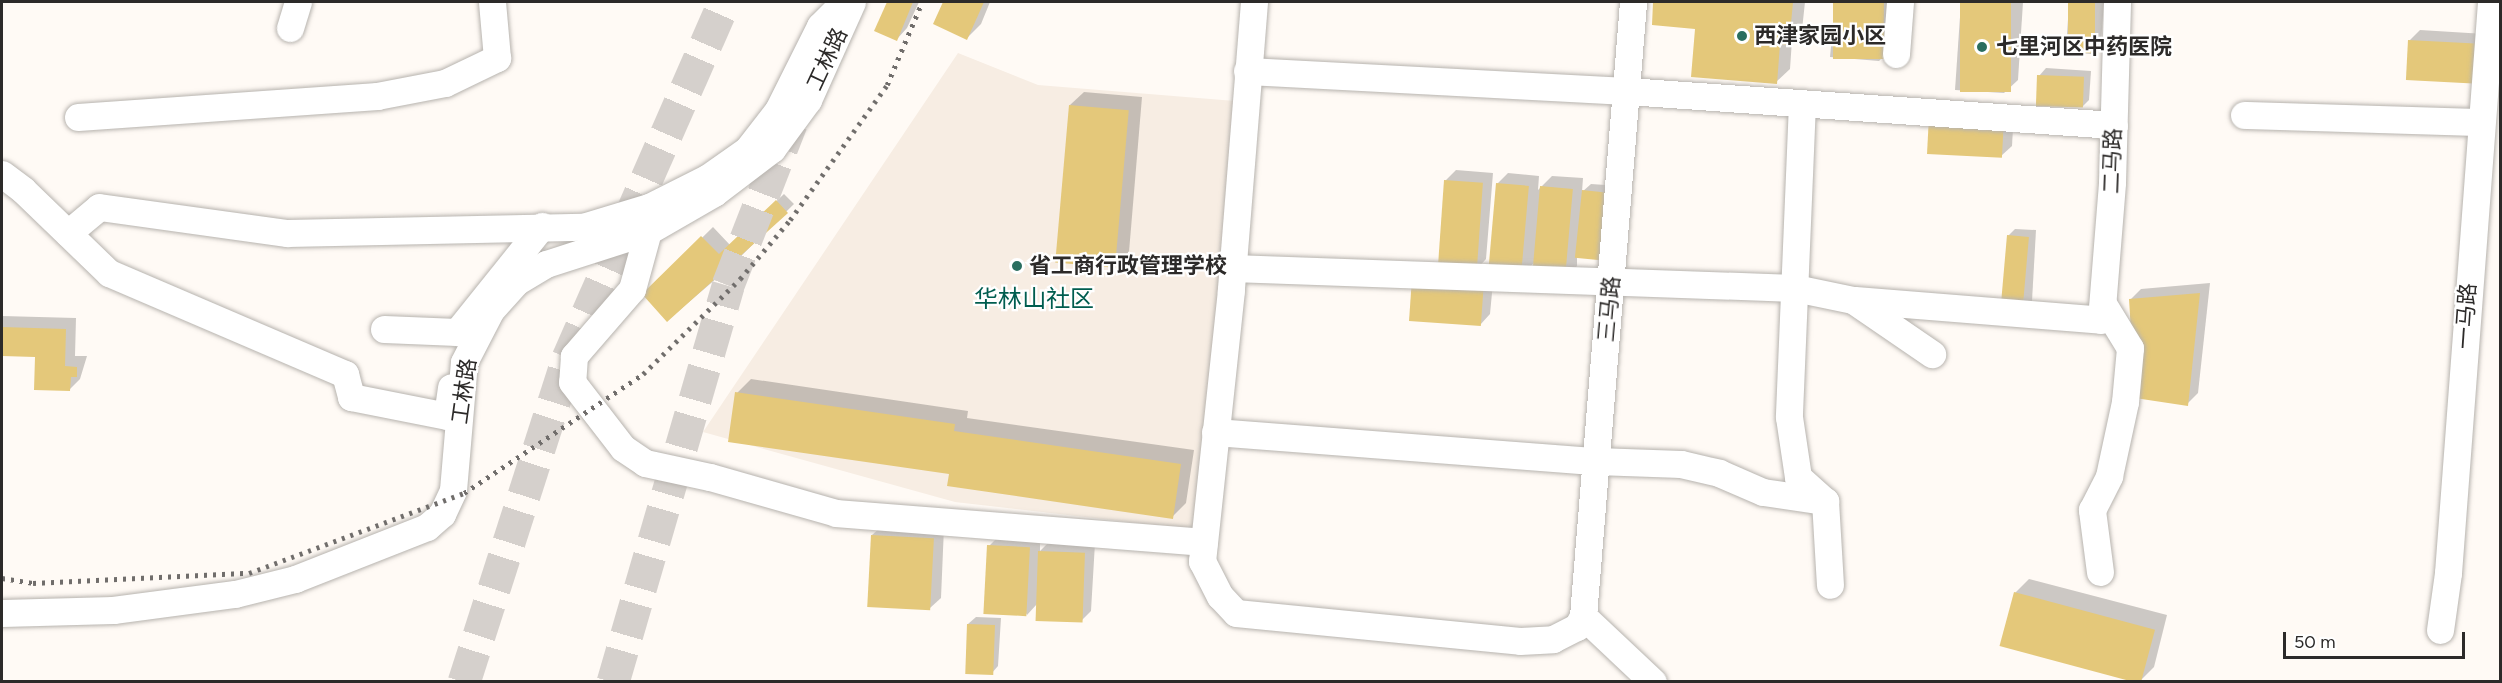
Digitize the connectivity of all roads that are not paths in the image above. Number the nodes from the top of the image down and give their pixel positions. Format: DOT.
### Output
graph roads {
  1 [pos="298,2"];
  2 [pos="492,2"];
  3 [pos="844,2"];
  4 [pos="852,2"];
  5 [pos="1254,2"];
  6 [pos="1633,2"];
  7 [pos="1900,2"];
  8 [pos="2117,2"];
  9 [pos="2491,2"];
  10 [pos="290,28"];
  11 [pos="1896,54"];
  12 [pos="1247,70"];
  13 [pos="1626,91"];
  14 [pos="1802,103"];
  15 [pos="2244,115"];
  16 [pos="78,117"];
  17 [pos="2480,122"];
  18 [pos="2114,125"];
  19 [pos="2,174"];
  20 [pos="543,226"];
  21 [pos="648,231"];
  22 [pos="68,233"];
  23 [pos="1232,268"];
  24 [pos="1611,280"];
  25 [pos="1795,288"];
  26 [pos="1853,300"];
  27 [pos="2102,312"];
  28 [pos="384,329"];
  29 [pos="458,332"];
  30 [pos="1932,354"];
  31 [pos="1215,432"];
  32 [pos="1596,462"];
  33 [pos="1825,501"];
  34 [pos="1204,542"];
  35 [pos="2100,572"];
  36 [pos="1830,585"];
  37 [pos="2,613"];
  38 [pos="1583,616"];
  39 [pos="2440,630"];
  40 [pos="1653,681"];
  1 -- 10 [label="street"];
  2 -- 16 [label="street"];
  3 -- 20 [label="street"];
  4 -- 21 [label="street, 工林路"];
  5 -- 12 [label="street"];
  6 -- 13 [label="street, 三马路"];
  7 -- 11 [label="street"];
  8 -- 18 [label="street, 二马路"];
  9 -- 17 [label="street, 一马路"];
  12 -- 13 [label="street"];
  12 -- 23 [label="street"];
  13 -- 14 [label="street"];
  13 -- 24 [label="street, 三马路"];
  14 -- 18 [label="street"];
  14 -- 25 [label="street"];
  15 -- 17 [label="street"];
  17 -- 39 [label="street, 一马路"];
  18 -- 27 [label="street, 二马路"];
  19 -- 22 [label="street"];
  20 -- 22 [label="street"];
  20 -- 29 [label="street"];
  21 -- 34 [label="street"];
  21 -- 37 [label="street, 工林路"];
  22 -- 29 [label="street"];
  23 -- 24 [label="street"];
  23 -- 31 [label="street"];
  24 -- 25 [label="street"];
  24 -- 32 [label="street, 三马路"];
  25 -- 26 [label="street"];
  25 -- 33 [label="street"];
  26 -- 27 [label="street"];
  26 -- 30 [label="street"];
  27 -- 35 [label="street"];
  28 -- 29 [label="street"];
  31 -- 32 [label="street"];
  31 -- 34 [label="street"];
  32 -- 33 [label="street"];
  32 -- 38 [label="street, 三马路"];
  33 -- 36 [label="street"];
  34 -- 38 [label="street"];
  38 -- 40 [label="street"];
}
